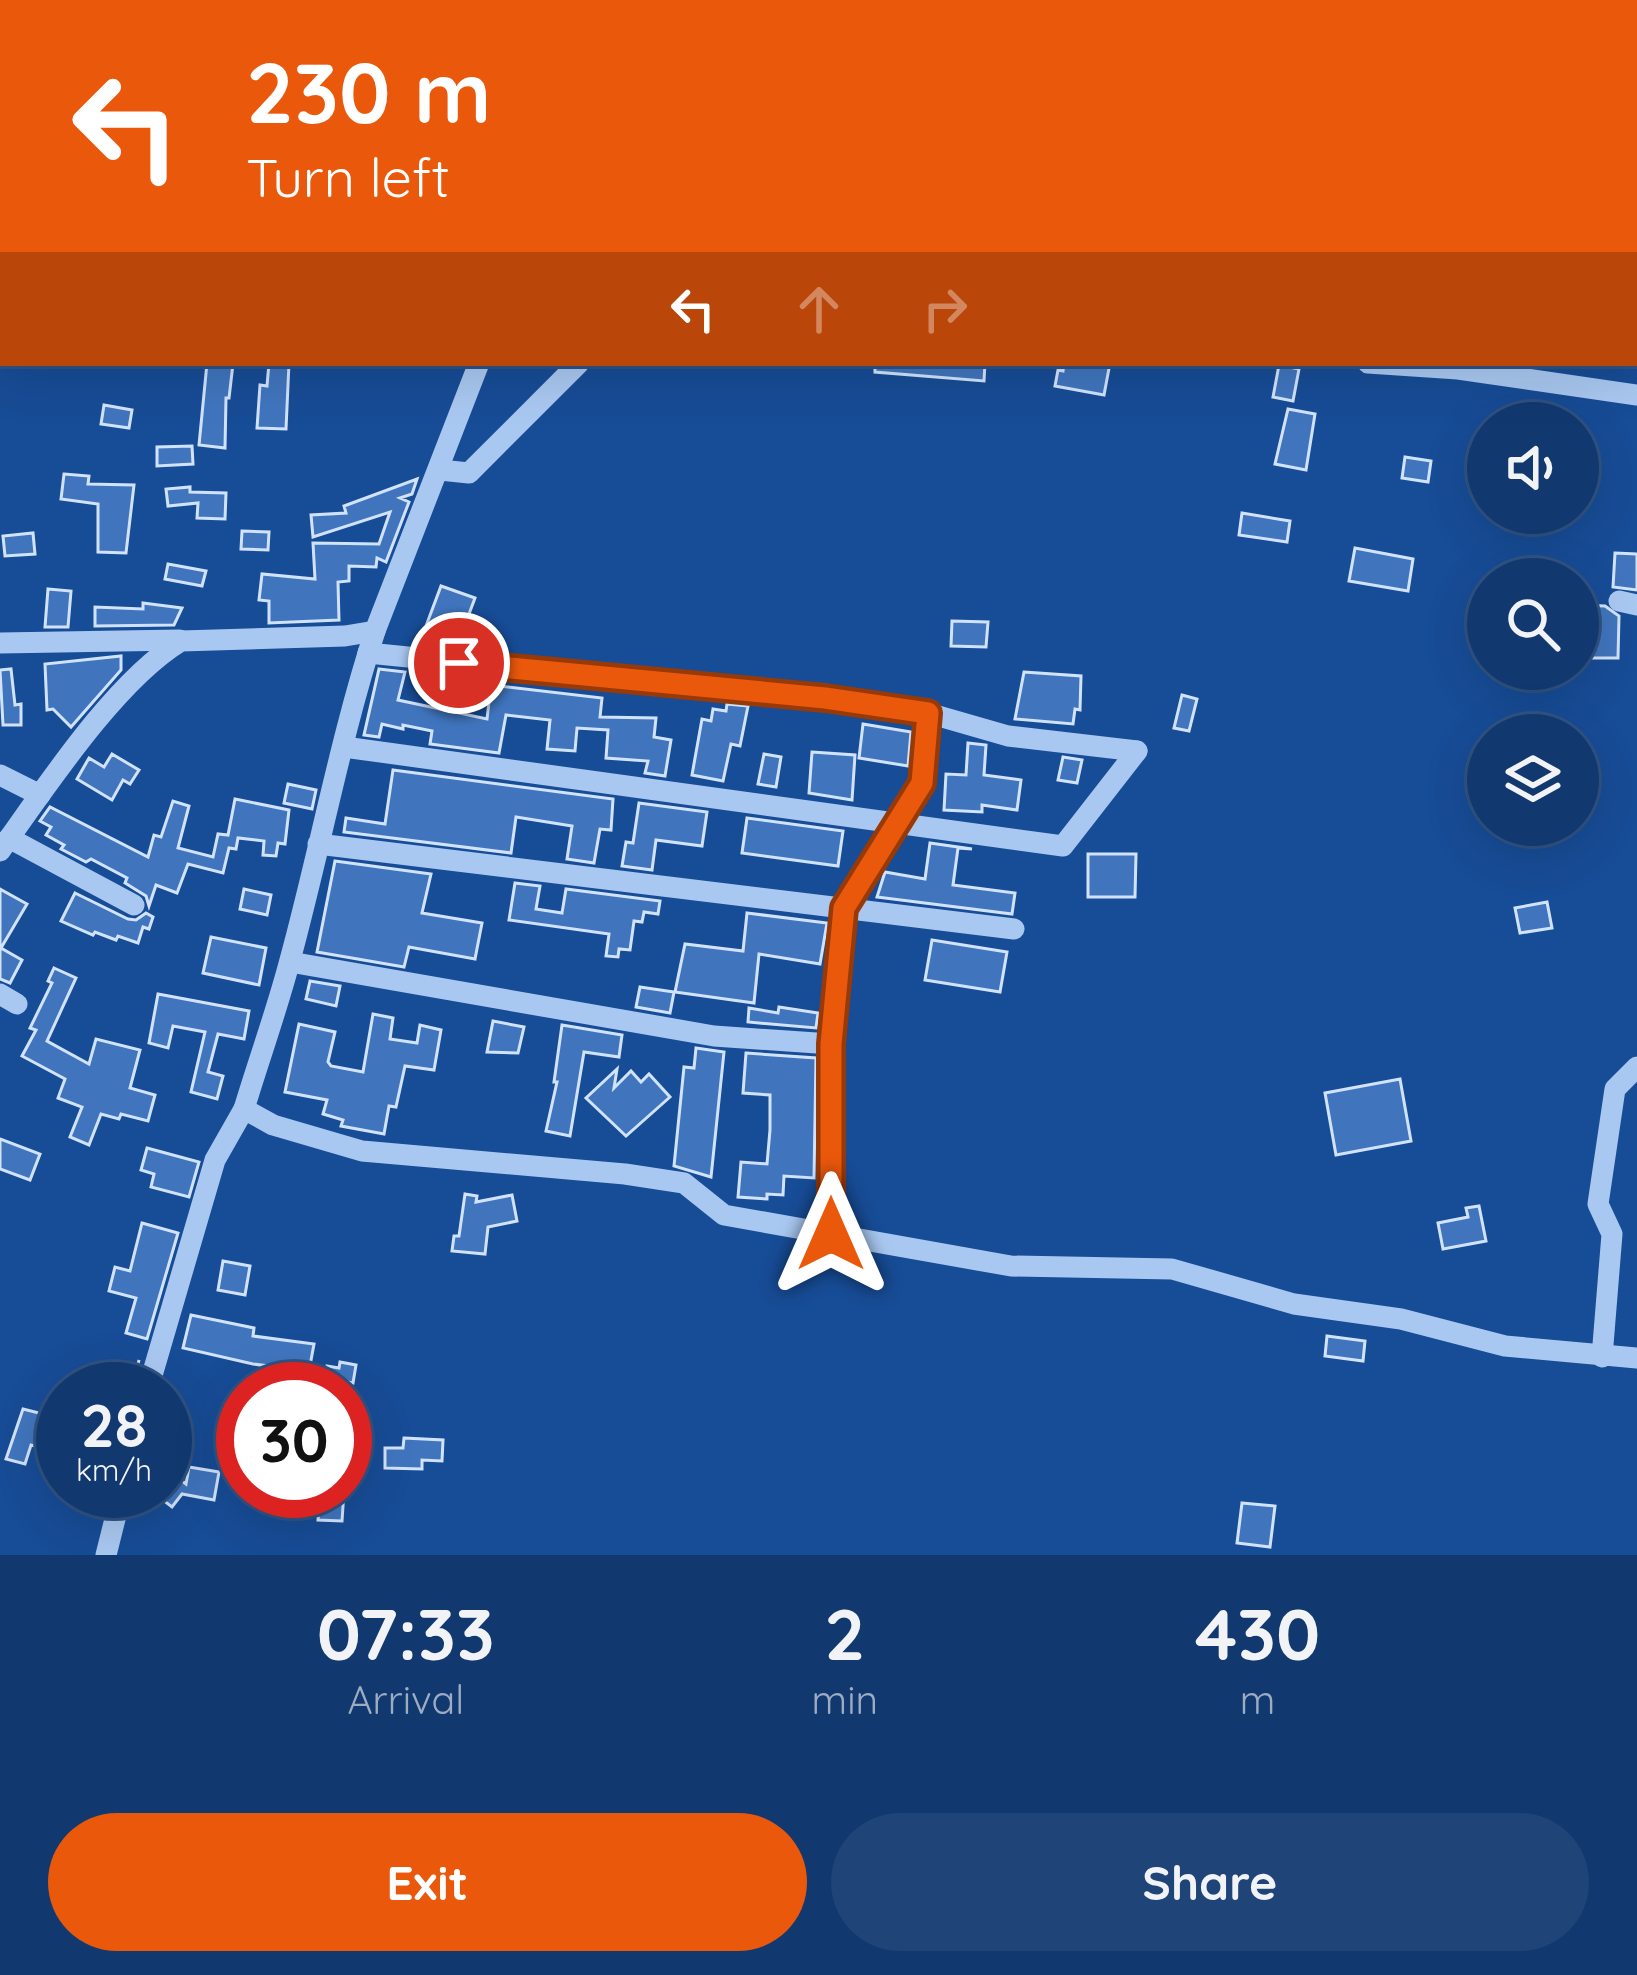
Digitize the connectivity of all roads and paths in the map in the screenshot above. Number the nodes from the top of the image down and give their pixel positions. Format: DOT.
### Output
graph roads {
  1 [pos="478,366"];
  2 [pos="577,366"];
  3 [pos="1413,366"];
  4 [pos="1637,395"];
  5 [pos="440,470"];
  6 [pos="181,640"];
  7 [pos="371,642"];
  8 [pos="0,643"];
  9 [pos="928,713"];
  10 [pos="344,747"];
  11 [pos="0,775"];
  12 [pos="40,795"];
  13 [pos="897,823"];
  14 [pos="4,844"];
  15 [pos="318,844"];
  16 [pos="134,905"];
  17 [pos="844,908"];
  18 [pos="1014,929"];
  19 [pos="290,962"];
  20 [pos="831,1044"];
  21 [pos="1637,1067"];
  22 [pos="244,1108"];
  23 [pos="831,1234"];
  24 [pos="1602,1357"];
  25 [pos="1637,1358"];
  26 [pos="156,1362"];
  27 [pos="115,1518"];
  28 [pos="106,1555"];
  1 -- 5 [label="street"];
  2 -- 5 [label="street"];
  3 -- 4 [label="street"];
  5 -- 7 [label="street"];
  6 -- 7 [label="street"];
  6 -- 8 [label="street"];
  6 -- 12 [label="street"];
  7 -- 9 [label="street"];
  7 -- 10 [label="street"];
  9 -- 13 [label="street"];
  9 -- 13 [label="street"];
  10 -- 13 [label="street"];
  10 -- 15 [label="street"];
  11 -- 12 [label="street"];
  12 -- 14 [label="street"];
  13 -- 17 [label="street"];
  14 -- 16 [label="street"];
  15 -- 17 [label="street"];
  15 -- 19 [label="street"];
  17 -- 18 [label="street"];
  17 -- 20 [label="street"];
  19 -- 20 [label="street"];
  19 -- 22 [label="street"];
  20 -- 23 [label="street"];
  21 -- 24 [label="street"];
  22 -- 23 [label="street"];
  22 -- 26 [label="street"];
  23 -- 24 [label="street"];
  24 -- 25 [label="street"];
  27 -- 28 [label="street"];
}
